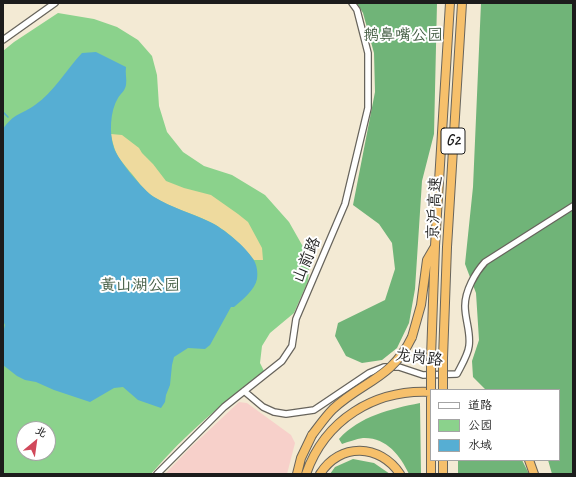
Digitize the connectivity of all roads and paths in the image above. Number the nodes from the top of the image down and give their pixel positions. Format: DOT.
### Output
graph roads {
  1 [pos="55,3"];
  2 [pos="352,3"];
  3 [pos="450,3"];
  4 [pos="462,3"];
  5 [pos="3,40"];
  6 [pos="573,206"];
  7 [pos="435,246"];
  8 [pos="431,389"];
  9 [pos="443,389"];
  10 [pos="244,391"];
  11 [pos="430,391"];
  12 [pos="430,397"];
  13 [pos="320,448"];
  14 [pos="431,461"];
  15 [pos="530,461"];
  16 [pos="534,461"];
  17 [pos="443,462"];
  18 [pos="157,474"];
  19 [pos="297,474"];
  20 [pos="306,474"];
  21 [pos="310,474"];
  22 [pos="320,474"];
  23 [pos="400,474"];
  24 [pos="431,474"];
  25 [pos="443,474"];
  26 [pos="449,474"];
  27 [pos="534,474"];
  28 [pos="539,474"];
  1 -- 5 [label="street"];
  2 -- 10 [label="street, 山前路"];
  3 -- 7 [label="highway, 京沪高速 / G2"];
  4 -- 9 [label="highway, 京沪高速 / G2, bridge"];
  6 -- 10 [label="street, 龙岗路"];
  7 -- 8 [label="highway, 京沪高速 / G2, bridge"];
  7 -- 19 [label="highway, bridge"];
  10 -- 18 [label="street, 山前路"];
  11 -- 13 [label="highway"];
  12 -- 13 [label="highway"];
  13 -- 20 [label="highway"];
  13 -- 21 [label="highway"];
  14 -- 24 [label="highway"];
  15 -- 27 [label="highway"];
  16 -- 28 [label="highway"];
  17 -- 25 [label="highway"];
  17 -- 26 [label="highway"];
  22 -- 23 [label="highway"];
}
